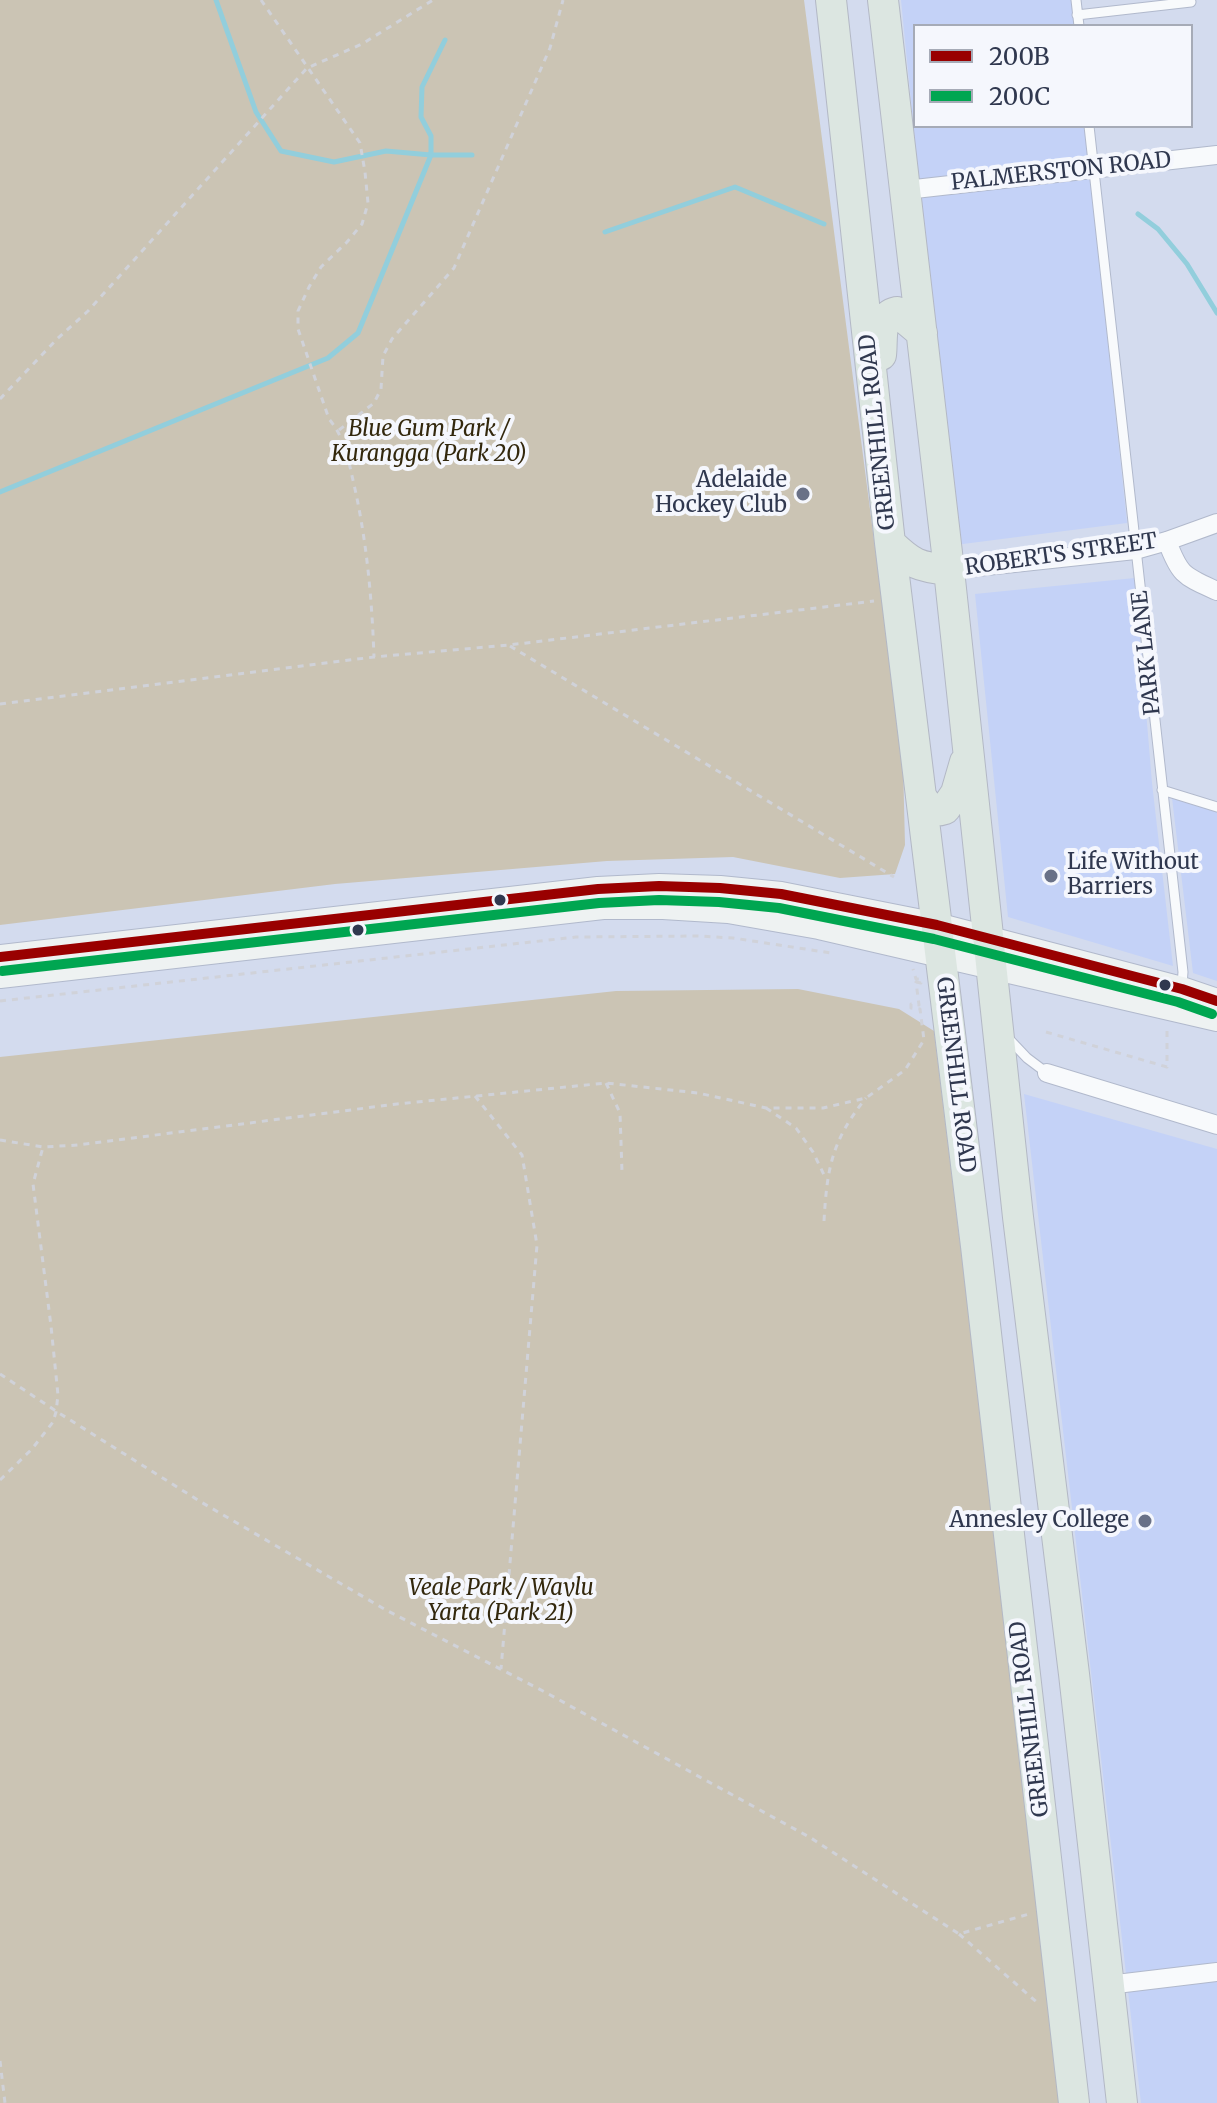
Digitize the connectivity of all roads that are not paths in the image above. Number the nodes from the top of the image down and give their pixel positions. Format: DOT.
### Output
graph roads {
  1 [pos="831,0"];
  2 [pos="883,0"];
  3 [pos="1076,0"];
  4 [pos="1191,2"];
  5 [pos="1078,21"];
  6 [pos="1089,128"];
  7 [pos="1217,155"];
  8 [pos="1094,168"];
  9 [pos="906,190"];
  10 [pos="922,333"];
  11 [pos="871,368"];
  12 [pos="1217,523"];
  13 [pos="1167,541"];
  14 [pos="890,543"];
  15 [pos="1135,550"];
  16 [pos="949,570"];
  17 [pos="1217,591"];
  18 [pos="968,753"];
  19 [pos="1162,790"];
  20 [pos="921,796"];
  21 [pos="1217,807"];
  22 [pos="938,940"];
  23 [pos="990,952"];
  24 [pos="0,957"];
  25 [pos="0,976"];
  26 [pos="1182,989"];
  27 [pos="1217,1001"];
  28 [pos="1217,1019"];
  29 [pos="998,1023"];
  30 [pos="1047,1073"];
  31 [pos="1217,1125"];
  32 [pos="1018,1217"];
  33 [pos="976,1246"];
  34 [pos="1052,1912"];
  35 [pos="1217,1972"];
  36 [pos="1108,1985"];
  37 [pos="1074,2103"];
  38 [pos="1122,2103"];
  1 -- 11 [label="highway, GREENHILL ROAD"];
  2 -- 9 [label="highway"];
  3 -- 5 [label="lane"];
  4 -- 5 [label="lane"];
  6 -- 8 [label="lane, PARK LANE"];
  7 -- 8 [label="street, PALMERSTON ROAD"];
  8 -- 9 [label="street, PALMERSTON ROAD"];
  8 -- 15 [label="lane, PARK LANE"];
  9 -- 10 [label="highway"];
  10 -- 11 [label="highway"];
  10 -- 16 [label="highway"];
  11 -- 14 [label="highway, GREENHILL ROAD"];
  12 -- 13 [label="street, ROBERTS STREET"];
  13 -- 15 [label="street, ROBERTS STREET"];
  13 -- 17 [label="street"];
  14 -- 16 [label="highway"];
  14 -- 20 [label="highway, GREENHILL ROAD"];
  15 -- 16 [label="street, ROBERTS STREET"];
  15 -- 19 [label="lane, PARK LANE"];
  16 -- 18 [label="highway"];
  18 -- 20 [label="highway"];
  18 -- 23 [label="highway"];
  19 -- 21 [label="lane"];
  19 -- 26 [label="lane, PARK LANE"];
  20 -- 22 [label="highway, GREENHILL ROAD"];
  22 -- 23 [label="main road"];
  22 -- 24 [label="main road"];
  22 -- 25 [label="main road"];
  22 -- 33 [label="highway, GREENHILL ROAD"];
  23 -- 26 [label="main road"];
  23 -- 28 [label="main road"];
  23 -- 29 [label="highway"];
  26 -- 27 [label="main road"];
  29 -- 30 [label="lane"];
  29 -- 32 [label="highway"];
  30 -- 31 [label="street"];
  32 -- 33 [label="highway"];
  32 -- 36 [label="highway"];
  33 -- 34 [label="highway, GREENHILL ROAD"];
  34 -- 36 [label="highway"];
  34 -- 37 [label="highway, GREENHILL ROAD"];
  35 -- 36 [label="street"];
  36 -- 38 [label="highway"];
}
